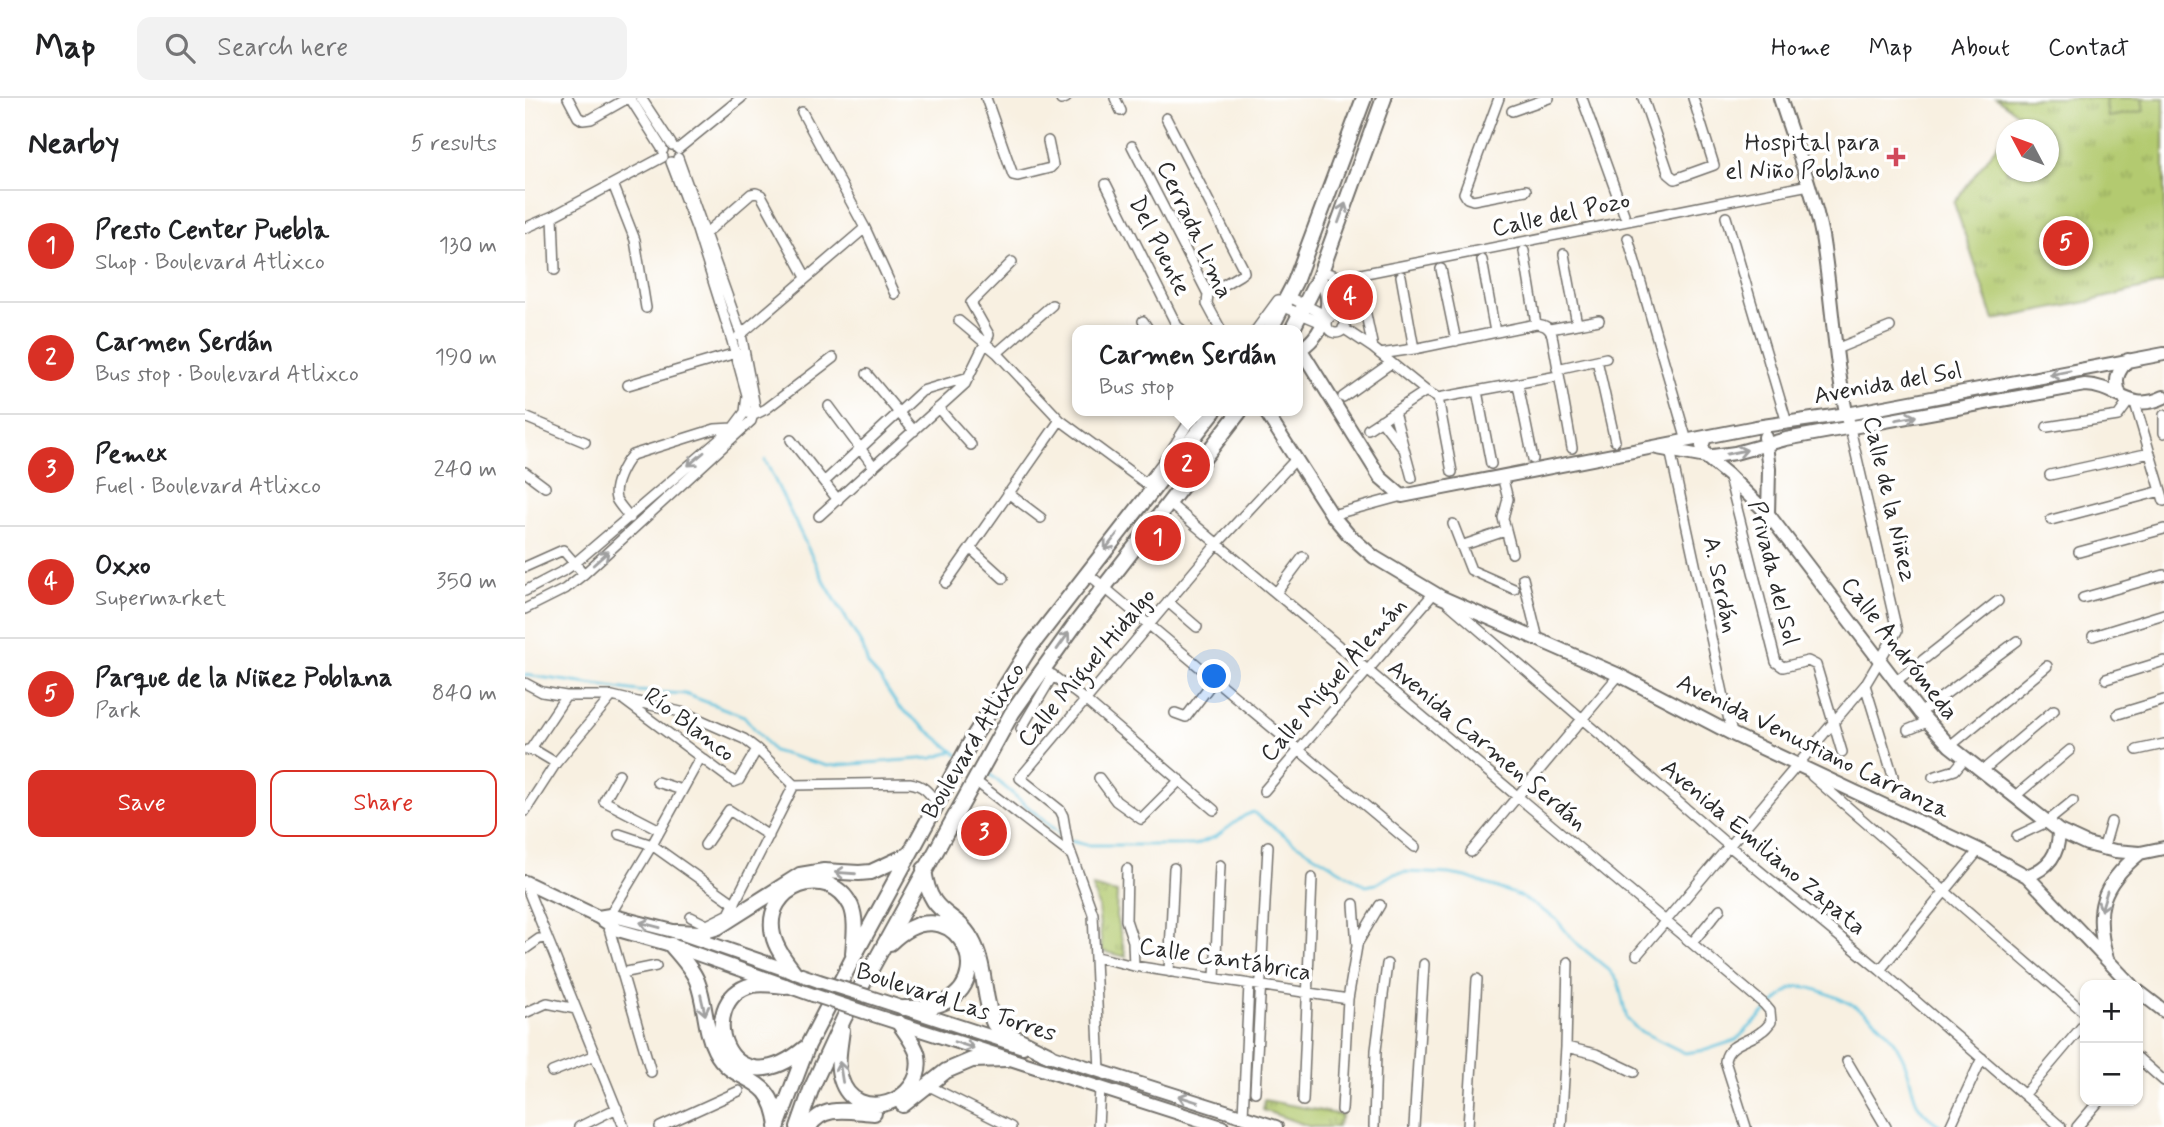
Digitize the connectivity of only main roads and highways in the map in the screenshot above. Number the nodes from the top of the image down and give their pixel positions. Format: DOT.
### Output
graph roads {
  1 [pos="1364,98"];
  2 [pos="1384,98"];
  3 [pos="1780,98"];
  4 [pos="1320,274"];
  5 [pos="1273,325"];
  6 [pos="1295,325"];
  7 [pos="1303,346"];
  8 [pos="2158,355"];
  9 [pos="1303,356"];
  10 [pos="2128,360"];
  11 [pos="2164,363"];
  12 [pos="2164,397"];
  13 [pos="2128,400"];
  14 [pos="1847,414"];
  15 [pos="1209,416"];
  16 [pos="1236,416"];
  17 [pos="1268,416"];
  18 [pos="1756,428"];
  19 [pos="1850,428"];
  20 [pos="1705,438"];
  21 [pos="1767,444"];
  22 [pos="1666,448"];
  23 [pos="1706,457"];
  24 [pos="1768,513"];
  25 [pos="2059,831"];
  26 [pos="2164,848"];
  27 [pos="2140,853"];
  28 [pos="909,855"];
  29 [pos="924,869"];
  30 [pos="2027,876"];
  31 [pos="525,883"];
  32 [pos="674,939"];
  33 [pos="879,954"];
  34 [pos="853,958"];
  35 [pos="2108,961"];
  36 [pos="794,972"];
  37 [pos="2122,980"];
  38 [pos="785,986"];
  39 [pos="2143,995"];
  40 [pos="904,1008"];
  41 [pos="2164,1011"];
  42 [pos="844,1018"];
  43 [pos="899,1023"];
  44 [pos="808,1045"];
  45 [pos="1050,1055"];
  46 [pos="1007,1059"];
  47 [pos="778,1126"];
  48 [pos="798,1127"];
  49 [pos="809,1127"];
  50 [pos="1222,1127"];
  51 [pos="1276,1127"];
  1 -- 5 [label="main road"];
  4 -- 2 [label="main road, one-way"];
  3 -- 14 [label="main road, Calle de la Niñez"];
  4 -- 6 [label="main road"];
  4 -- 7 [label="main road"];
  8 -- 10 [label="main road, Avenida del Sol"];
  8 -- 11 [label="main road"];
  9 -- 22 [label="main road, Avenida del Sol"];
  10 -- 13 [label="main road"];
  10 -- 14 [label="main road, Avenida del Sol, one-way"];
  12 -- 13 [label="main road"];
  19 -- 13 [label="main road, Avenida del Sol, one-way"];
  14 -- 18 [label="main road, Avenida del Sol"];
  14 -- 19 [label="main road, Calle de la Niñez"];
  15 -- 28 [label="main road, Boulevard Atlixco, one-way"];
  29 -- 16 [label="main road, Boulevard Atlixco, one-way"];
  17 -- 30 [label="main road, Avenida Venustiano Carranza"];
  18 -- 20 [label="main road, Avenida del Sol"];
  18 -- 21 [label="main road"];
  19 -- 21 [label="main road, Avenida del Sol"];
  20 -- 22 [label="main road, Avenida del Sol"];
  20 -- 23 [label="main road"];
  23 -- 21 [label="main road, Avenida del Sol, one-way"];
  21 -- 24 [label="main road"];
  22 -- 23 [label="main road, Avenida del Sol"];
  23 -- 24 [label="main road, Calle Andrómeda"];
  24 -- 25 [label="main road, Calle Andrómeda"];
  25 -- 27 [label="main road, Calle Andrómeda"];
  25 -- 30 [label="main road"];
  26 -- 27 [label="main road, Calle Andrómeda"];
  27 -- 35 [label="main road, one-way"];
  28 -- 32 [label="main road, one-way"];
  28 -- 34 [label="main road, Boulevard Atlixco"];
  29 -- 33 [label="main road, Boulevard Atlixco"];
  29 -- 45 [label="main road"];
  30 -- 35 [label="main road, Avenida Venustiano Carranza"];
  31 -- 32 [label="main road, Boulevard Las Torres"];
  32 -- 36 [label="main road, Boulevard Las Torres"];
  32 -- 38 [label="main road, Boulevard Las Torres"];
  32 -- 47 [label="main road, one-way"];
  33 -- 40 [label="main road"];
  33 -- 42 [label="main road, Boulevard Atlixco"];
  34 -- 36 [label="main road"];
  34 -- 44 [label="main road, Boulevard Atlixco"];
  35 -- 37 [label="main road, Avenida Venustiano Carranza"];
  36 -- 40 [label="main road, Boulevard Las Torres, bridge"];
  38 -- 43 [label="main road, Boulevard Las Torres, bridge"];
  38 -- 44 [label="main road"];
  39 -- 41 [label="main road"];
  40 -- 45 [label="main road, Boulevard Las Torres"];
  43 -- 42 [label="main road, one-way"];
  42 -- 48 [label="main road, Boulevard Atlixco"];
  43 -- 46 [label="main road, Boulevard Las Torres, one-way"];
  44 -- 47 [label="main road, Boulevard Atlixco"];
  51 -- 45 [label="main road, Boulevard Las Torres, one-way"];
  46 -- 49 [label="main road"];
  46 -- 50 [label="main road, Boulevard Las Torres"];
}
